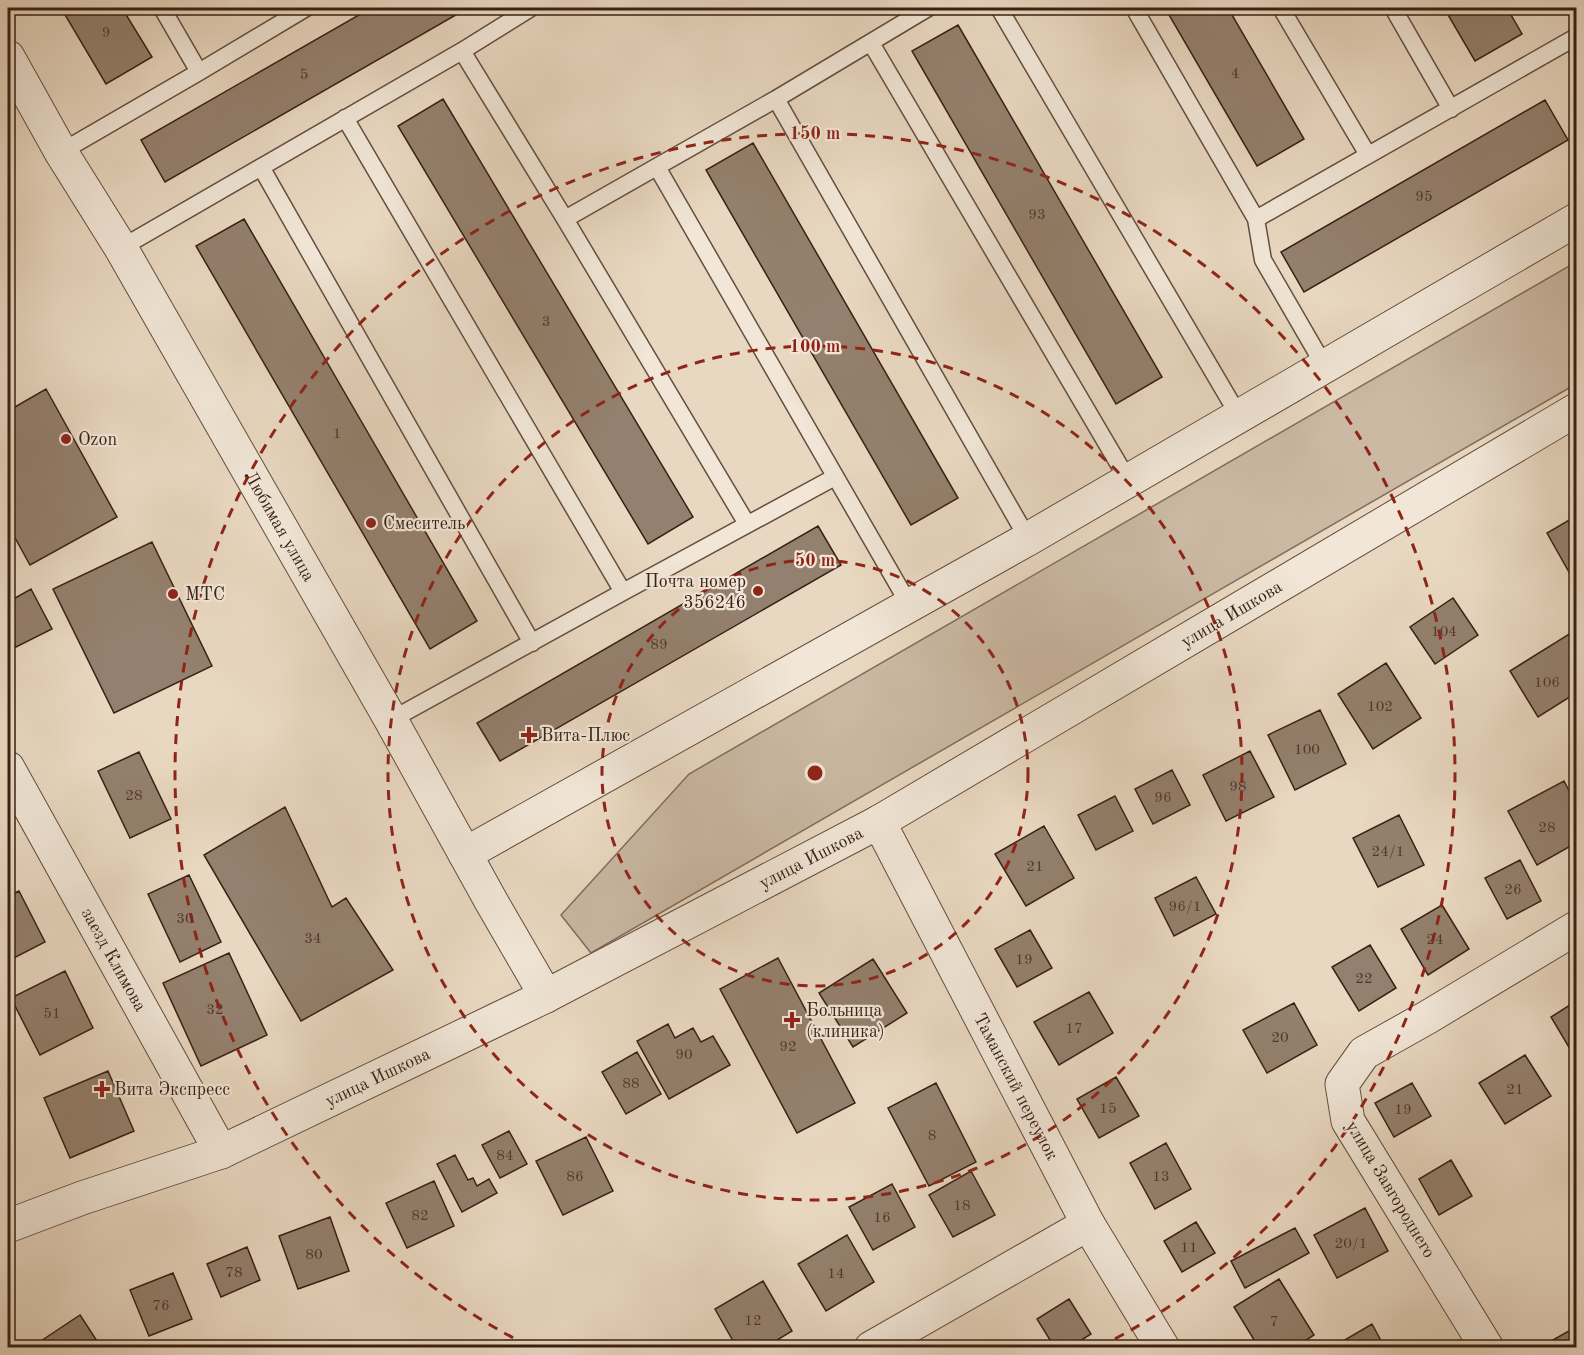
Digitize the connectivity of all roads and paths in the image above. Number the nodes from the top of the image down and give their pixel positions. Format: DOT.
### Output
graph roads {
  1 [pos="162,8"];
  2 [pos="306,8"];
  3 [pos="531,8"];
  4 [pos="928,8"];
  5 [pos="999,8"];
  6 [pos="1134,8"];
  7 [pos="1281,8"];
  8 [pos="1393,8"];
  9 [pos="280,14"];
  10 [pos="1576,37"];
  11 [pos="871,43"];
  12 [pos="462,51"];
  13 [pos="8,57"];
  14 [pos="199,72"];
  15 [pos="776,99"];
  16 [pos="1450,109"];
  17 [pos="345,118"];
  18 [pos="61,152"];
  19 [pos="1368,155"];
  20 [pos="261,167"];
  21 [pos="657,167"];
  22 [pos="565,219"];
  23 [pos="1256,219"];
  24 [pos="1576,220"];
  25 [pos="121,248"];
  26 [pos="1325,366"];
  27 [pos="1576,410"];
  28 [pos="1239,416"];
  29 [pos="835,477"];
  30 [pos="1128,480"];
  31 [pos="747,524"];
  32 [pos="1028,539"];
  33 [pos="623,592"];
  34 [pos="910,606"];
  35 [pos="532,644"];
  36 [pos="391,720"];
  37 [pos="8,768"];
  38 [pos="879,822"];
  39 [pos="465,854"];
  40 [pos="1576,928"];
  41 [pos="546,996"];
  42 [pos="220,1152"];
  43 [pos="1088,1224"];
  44 [pos="8,1226"];
  45 [pos="871,1347"];
  46 [pos="1163,1347"];
  47 [pos="1487,1347"];
  1 -- 14 [label="lane"];
  2 -- 9 [label="lane"];
  3 -- 12 [label="lane"];
  4 -- 11 [label="lane"];
  5 -- 28 [label="lane"];
  6 -- 23 [label="lane"];
  7 -- 19 [label="lane"];
  8 -- 16 [label="lane"];
  9 -- 14 [label="lane"];
  10 -- 16 [label="lane"];
  11 -- 15 [label="lane"];
  11 -- 30 [label="lane"];
  12 -- 17 [label="lane"];
  12 -- 22 [label="lane"];
  13 -- 18 [label="street, Любимая улица"];
  14 -- 18 [label="lane"];
  15 -- 21 [label="lane"];
  15 -- 32 [label="lane"];
  16 -- 19 [label="lane"];
  17 -- 20 [label="lane"];
  17 -- 33 [label="lane"];
  18 -- 25 [label="street, Любимая улица"];
  19 -- 23 [label="lane"];
  20 -- 25 [label="lane"];
  20 -- 35 [label="lane"];
  21 -- 22 [label="lane"];
  21 -- 29 [label="lane"];
  22 -- 31 [label="lane"];
  23 -- 26 [label="lane"];
  24 -- 26 [label="street"];
  25 -- 36 [label="street, Любимая улица"];
  26 -- 28 [label="street"];
  27 -- 38 [label="street, улица Ишкова"];
  28 -- 30 [label="street"];
  29 -- 31 [label="lane"];
  29 -- 34 [label="lane"];
  30 -- 32 [label="street"];
  31 -- 33 [label="lane"];
  32 -- 34 [label="street"];
  33 -- 35 [label="lane"];
  34 -- 39 [label="street"];
  35 -- 36 [label="lane"];
  36 -- 39 [label="street, Любимая улица"];
  37 -- 42 [label="street, заезд Климова"];
  38 -- 41 [label="street, улица Ишкова"];
  38 -- 43 [label="street, Таманский переулок"];
  39 -- 41 [label="street, Любимая улица"];
  40 -- 47 [label="street, улица Завгороднего"];
  41 -- 42 [label="street, улица Ишкова"];
  42 -- 44 [label="street, улица Ишкова"];
  43 -- 45 [label="street"];
  43 -- 46 [label="street, Таманский переулок"];
}
